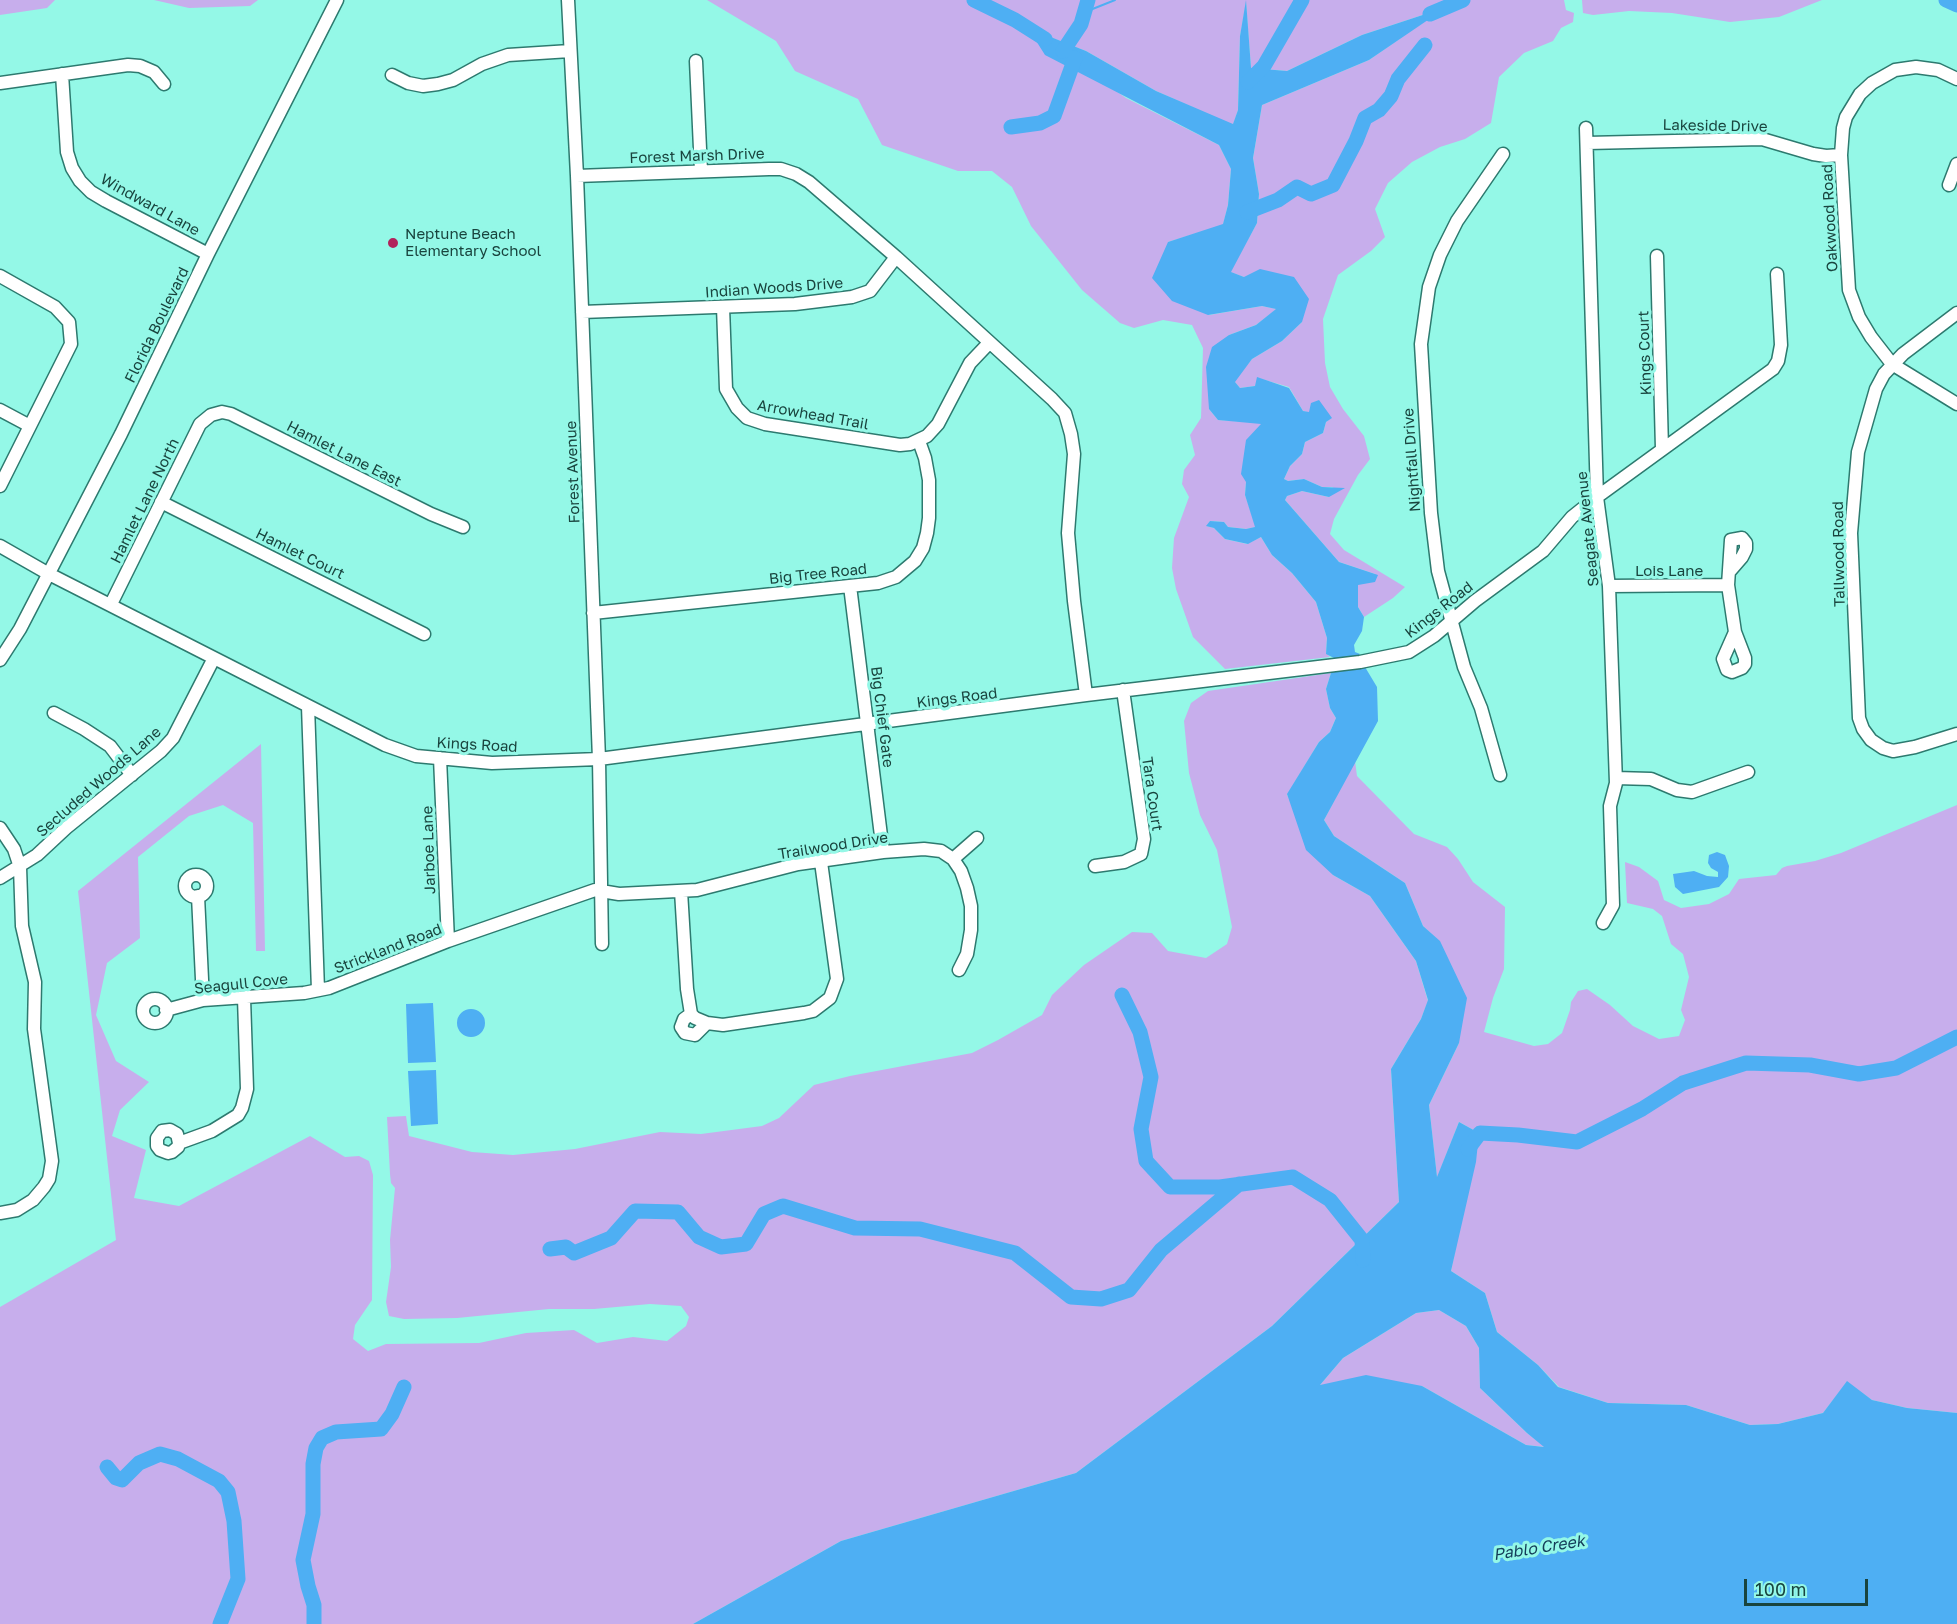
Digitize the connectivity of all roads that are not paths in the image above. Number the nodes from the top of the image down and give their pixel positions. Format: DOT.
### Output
graph roads {
  1 [pos="337,0"];
  2 [pos="568,0"];
  3 [pos="570,51"];
  4 [pos="696,61"];
  5 [pos="62,74"];
  6 [pos="392,75"];
  7 [pos="1957,79"];
  8 [pos="0,82"];
  9 [pos="164,84"];
  10 [pos="1586,128"];
  11 [pos="1587,143"];
  12 [pos="1503,154"];
  13 [pos="1841,155"];
  14 [pos="1957,164"];
  15 [pos="701,171"];
  16 [pos="577,176"];
  17 [pos="1949,185"];
  18 [pos="208,254"];
  19 [pos="1657,256"];
  20 [pos="896,257"];
  21 [pos="1777,274"];
  22 [pos="0,276"];
  23 [pos="723,307"];
  24 [pos="582,312"];
  25 [pos="1957,313"];
  26 [pos="989,343"];
  27 [pos="1892,364"];
  28 [pos="1957,405"];
  29 [pos="0,410"];
  30 [pos="211,415"];
  31 [pos="30,426"];
  32 [pos="919,441"];
  33 [pos="1662,449"];
  34 [pos="0,486"];
  35 [pos="1597,497"];
  36 [pos="161,502"];
  37 [pos="463,527"];
  38 [pos="0,546"];
  39 [pos="1730,572"];
  40 [pos="49,574"];
  41 [pos="1728,585"];
  42 [pos="850,586"];
  43 [pos="1609,586"];
  44 [pos="111,604"];
  45 [pos="593,614"];
  46 [pos="1453,621"];
  47 [pos="1735,632"];
  48 [pos="424,634"];
  49 [pos="214,658"];
  50 [pos="0,660"];
  51 [pos="1123,690"];
  52 [pos="1086,695"];
  53 [pos="308,706"];
  54 [pos="54,713"];
  55 [pos="868,724"];
  56 [pos="1957,734"];
  57 [pos="440,758"];
  58 [pos="599,759"];
  59 [pos="1748,772"];
  60 [pos="132,775"];
  61 [pos="1500,775"];
  62 [pos="1616,777"];
  63 [pos="0,828"];
  64 [pos="977,838"];
  65 [pos="883,852"];
  66 [pos="953,859"];
  67 [pos="821,862"];
  68 [pos="1095,866"];
  69 [pos="20,867"];
  70 [pos="0,878"];
  71 [pos="600,890"];
  72 [pos="681,891"];
  73 [pos="198,896"];
  74 [pos="1603,923"];
  75 [pos="448,941"];
  76 [pos="602,944"];
  77 [pos="959,970"];
  78 [pos="318,990"];
  79 [pos="244,998"];
  80 [pos="203,1000"];
  81 [pos="166,1010"];
  82 [pos="691,1014"];
  83 [pos="707,1023"];
  84 [pos="179,1143"];
  85 [pos="0,1214"];
  1 -- 18 [label="street, Florida Boulevard"];
  2 -- 3 [label="street, Forest Avenue"];
  3 -- 6 [label="street"];
  3 -- 16 [label="street, Forest Avenue"];
  4 -- 15 [label="street"];
  5 -- 8 [label="street"];
  5 -- 9 [label="street"];
  5 -- 18 [label="street, Windward Lane"];
  7 -- 13 [label="street, Oakwood Road"];
  10 -- 11 [label="street, Seagate Avenue"];
  11 -- 13 [label="street, Lakeside Drive"];
  11 -- 35 [label="street, Seagate Avenue"];
  12 -- 46 [label="street, Nightfall Drive"];
  13 -- 27 [label="street, Oakwood Road"];
  14 -- 17 [label="street"];
  15 -- 16 [label="street, Forest Marsh Drive"];
  15 -- 20 [label="street, Forest Marsh Drive"];
  16 -- 24 [label="street, Forest Avenue"];
  18 -- 40 [label="street, Florida Boulevard"];
  19 -- 33 [label="street, Kings Court"];
  20 -- 23 [label="street, Indian Woods Drive"];
  20 -- 26 [label="street"];
  21 -- 33 [label="street, Kings Road"];
  22 -- 31 [label="street"];
  23 -- 24 [label="street, Indian Woods Drive"];
  23 -- 32 [label="street, Arrowhead Trail"];
  24 -- 45 [label="street, Forest Avenue"];
  25 -- 27 [label="street, Tallwood Road"];
  26 -- 32 [label="street"];
  26 -- 52 [label="street"];
  27 -- 28 [label="street, Oakwood Road"];
  27 -- 56 [label="street, Tallwood Road"];
  29 -- 31 [label="street"];
  30 -- 36 [label="street, Hamlet Lane North"];
  30 -- 37 [label="street, Hamlet Lane East"];
  31 -- 34 [label="street"];
  32 -- 42 [label="street, Big Tree Road"];
  33 -- 35 [label="street, Kings Road"];
  35 -- 43 [label="street, Seagate Avenue"];
  35 -- 46 [label="street, Kings Road"];
  36 -- 44 [label="street, Hamlet Lane North"];
  36 -- 48 [label="street, Hamlet Court"];
  38 -- 40 [label="street, Kings Road"];
  39 -- 41 [label="street"];
  40 -- 44 [label="street, Kings Road"];
  40 -- 50 [label="street, Florida Boulevard"];
  41 -- 43 [label="street, Lois Lane"];
  41 -- 47 [label="street"];
  42 -- 45 [label="street, Big Tree Road"];
  42 -- 55 [label="street, Big Chief Gate"];
  43 -- 62 [label="street, Seagate Avenue"];
  44 -- 49 [label="street, Kings Road"];
  45 -- 58 [label="street, Forest Avenue"];
  46 -- 51 [label="street, Kings Road"];
  46 -- 61 [label="street, Nightfall Drive"];
  49 -- 53 [label="street, Kings Road"];
  49 -- 60 [label="street, Secluded Woods Lane"];
  51 -- 52 [label="street, Kings Road"];
  51 -- 68 [label="street, Tara Court"];
  52 -- 55 [label="street, Kings Road"];
  53 -- 57 [label="street, Kings Road"];
  53 -- 78 [label="street, Strickland Road"];
  54 -- 60 [label="street"];
  55 -- 58 [label="street, Kings Road"];
  55 -- 65 [label="street, Big Chief Gate"];
  57 -- 58 [label="street, Kings Road"];
  57 -- 75 [label="street, Jarboe Lane"];
  58 -- 71 [label="street, Forest Avenue"];
  59 -- 62 [label="street"];
  60 -- 69 [label="street, Secluded Woods Lane"];
  62 -- 74 [label="street, Seagate Avenue"];
  63 -- 69 [label="street"];
  64 -- 66 [label="street"];
  65 -- 66 [label="street, Trailwood Drive"];
  65 -- 67 [label="street, Trailwood Drive"];
  66 -- 77 [label="street"];
  67 -- 72 [label="street, Trailwood Drive"];
  67 -- 83 [label="street"];
  69 -- 70 [label="street, Secluded Woods Lane"];
  69 -- 85 [label="street"];
  71 -- 72 [label="street, Trailwood Drive"];
  71 -- 75 [label="street, Strickland Road"];
  71 -- 76 [label="street, Forest Avenue"];
  72 -- 82 [label="street"];
  73 -- 80 [label="street"];
  75 -- 78 [label="street, Strickland Road"];
  78 -- 79 [label="street, Seagull Cove"];
  79 -- 80 [label="street, Seagull Cove"];
  79 -- 84 [label="street"];
  80 -- 81 [label="street, Seagull Cove"];
  82 -- 83 [label="street"];
  82 -- 83 [label="street"];
}
